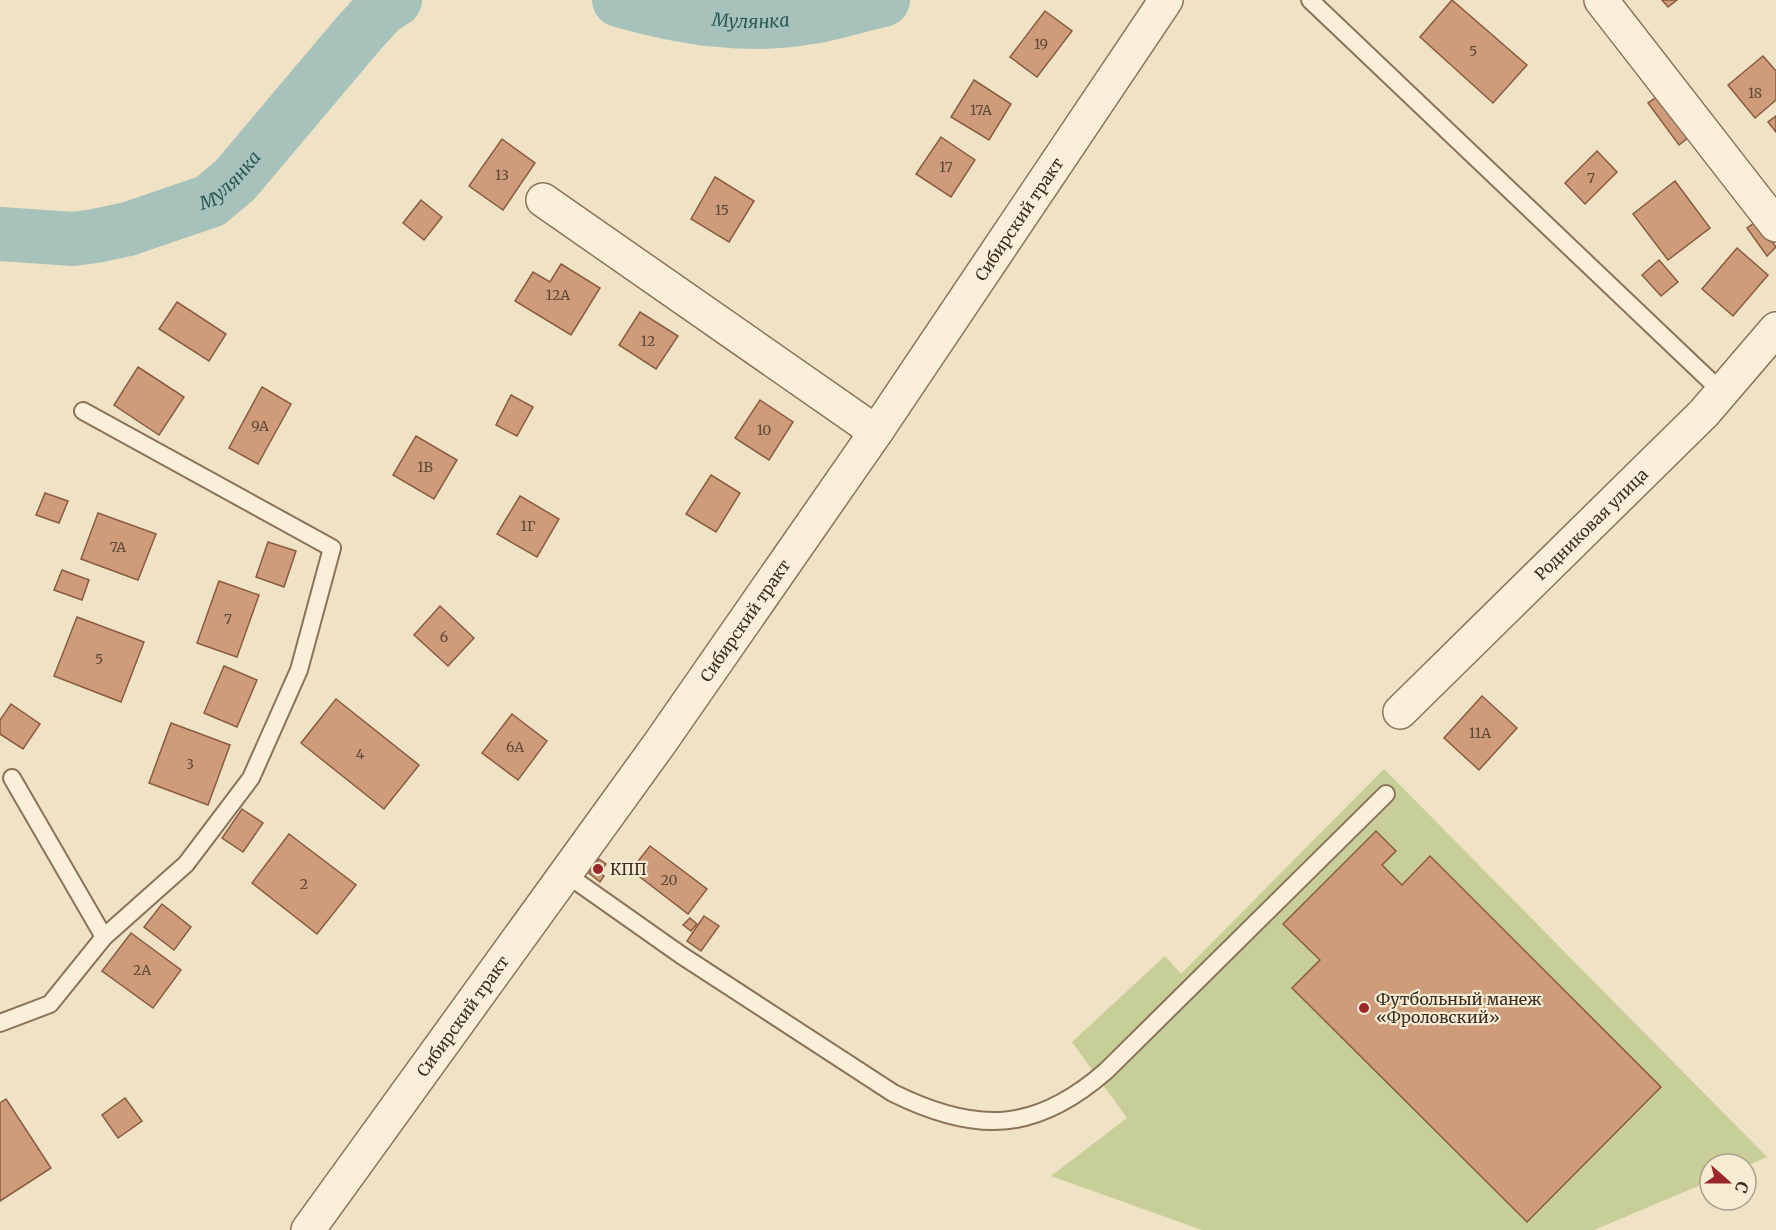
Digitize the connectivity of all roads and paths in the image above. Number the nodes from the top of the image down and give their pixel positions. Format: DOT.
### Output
graph roads {
  1 [pos="1166,0"];
  2 [pos="1310,0"];
  3 [pos="1601,0"];
  4 [pos="543,201"];
  5 [pos="1776,225"];
  6 [pos="1776,329"];
  7 [pos="1722,393"];
  8 [pos="83,411"];
  9 [pos="876,432"];
  10 [pos="1400,712"];
  11 [pos="12,777"];
  12 [pos="1386,794"];
  13 [pos="566,874"];
  14 [pos="104,937"];
  15 [pos="0,1023"];
  16 [pos="308,1230"];
  1 -- 9 [label="street, Сибирский тракт"];
  2 -- 7 [label="lane"];
  3 -- 5 [label="street"];
  4 -- 9 [label="street"];
  6 -- 7 [label="street, Родниковая улица"];
  7 -- 10 [label="street, Родниковая улица"];
  8 -- 14 [label="lane"];
  9 -- 13 [label="street, Сибирский тракт"];
  11 -- 14 [label="lane"];
  12 -- 13 [label="lane"];
  13 -- 16 [label="street, Сибирский тракт"];
  14 -- 15 [label="lane"];
}
